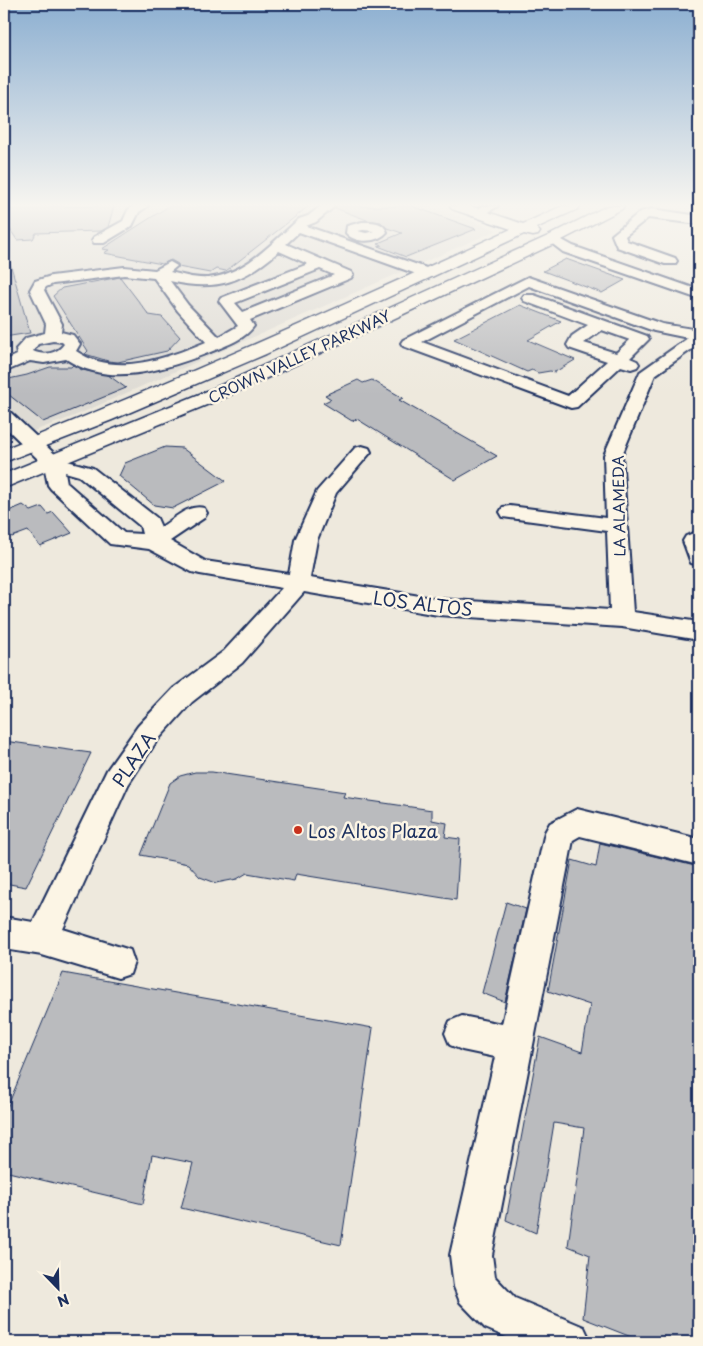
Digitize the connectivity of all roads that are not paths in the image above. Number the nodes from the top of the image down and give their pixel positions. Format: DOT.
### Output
graph roads {
  1 [pos="247,269"];
  2 [pos="308,269"];
  3 [pos="331,269"];
  4 [pos="396,269"];
  5 [pos="406,269"];
  6 [pos="436,269"];
  7 [pos="488,269"];
  8 [pos="624,269"];
  9 [pos="652,269"];
  10 [pos="164,270"];
  11 [pos="420,276"];
  12 [pos="699,285"];
  13 [pos="699,295"];
  14 [pos="529,298"];
  15 [pos="242,318"];
  16 [pos="600,324"];
  17 [pos="654,326"];
  18 [pos="53,336"];
  19 [pos="699,336"];
  20 [pos="641,339"];
  21 [pos="216,344"];
  22 [pos="67,352"];
  23 [pos="28,356"];
  24 [pos="618,360"];
  25 [pos="4,367"];
  26 [pos="650,370"];
  27 [pos="4,416"];
  28 [pos="34,445"];
  29 [pos="362,452"];
  30 [pos="4,456"];
  31 [pos="53,463"];
  32 [pos="4,482"];
  33 [pos="510,512"];
  34 [pos="197,513"];
  35 [pos="617,526"];
  36 [pos="699,538"];
  37 [pos="154,542"];
  38 [pos="699,558"];
  39 [pos="298,585"];
  40 [pos="622,619"];
  41 [pos="699,631"];
  42 [pos="699,852"];
  43 [pos="4,933"];
  44 [pos="42,939"];
  45 [pos="118,962"];
  46 [pos="462,1033"];
  47 [pos="515,1044"];
  48 [pos="569,1342"];
  1 -- 10 [label="street"];
  2 -- 15 [label="street"];
  3 -- 15 [label="street"];
  4 -- 11 [label="street"];
  5 -- 11 [label="street"];
  6 -- 11 [label="main road, CROWN VALLEY PARKWAY"];
  7 -- 31 [label="main road, CROWN VALLEY PARKWAY"];
  8 -- 13 [label="street"];
  9 -- 12 [label="street"];
  10 -- 18 [label="street"];
  10 -- 21 [label="street"];
  11 -- 28 [label="main road, CROWN VALLEY PARKWAY"];
  14 -- 16 [label="street"];
  15 -- 21 [label="street"];
  16 -- 20 [label="street"];
  16 -- 24 [label="street"];
  17 -- 19 [label="street"];
  17 -- 20 [label="street"];
  17 -- 24 [label="street"];
  18 -- 22 [label="street"];
  18 -- 23 [label="street"];
  19 -- 26 [label="street"];
  20 -- 24 [label="street"];
  21 -- 22 [label="street"];
  22 -- 23 [label="street"];
  23 -- 25 [label="street"];
  24 -- 26 [label="street"];
  26 -- 35 [label="street, LA ALAMEDA"];
  27 -- 28 [label="street"];
  28 -- 30 [label="main road, CROWN VALLEY PARKWAY"];
  28 -- 31 [label="street"];
  29 -- 39 [label="street"];
  31 -- 32 [label="main road, CROWN VALLEY PARKWAY"];
  31 -- 37 [label="street"];
  31 -- 37 [label="street, LOS ALTOS"];
  33 -- 35 [label="street"];
  34 -- 37 [label="street"];
  35 -- 40 [label="street, LA ALAMEDA"];
  36 -- 38 [label="street"];
  37 -- 39 [label="street, LOS ALTOS"];
  39 -- 40 [label="street, LOS ALTOS"];
  39 -- 44 [label="street, PLAZA"];
  40 -- 41 [label="street, LOS ALTOS"];
  42 -- 47 [label="street"];
  43 -- 44 [label="street"];
  44 -- 45 [label="street"];
  46 -- 47 [label="street"];
  47 -- 48 [label="street"];
}
